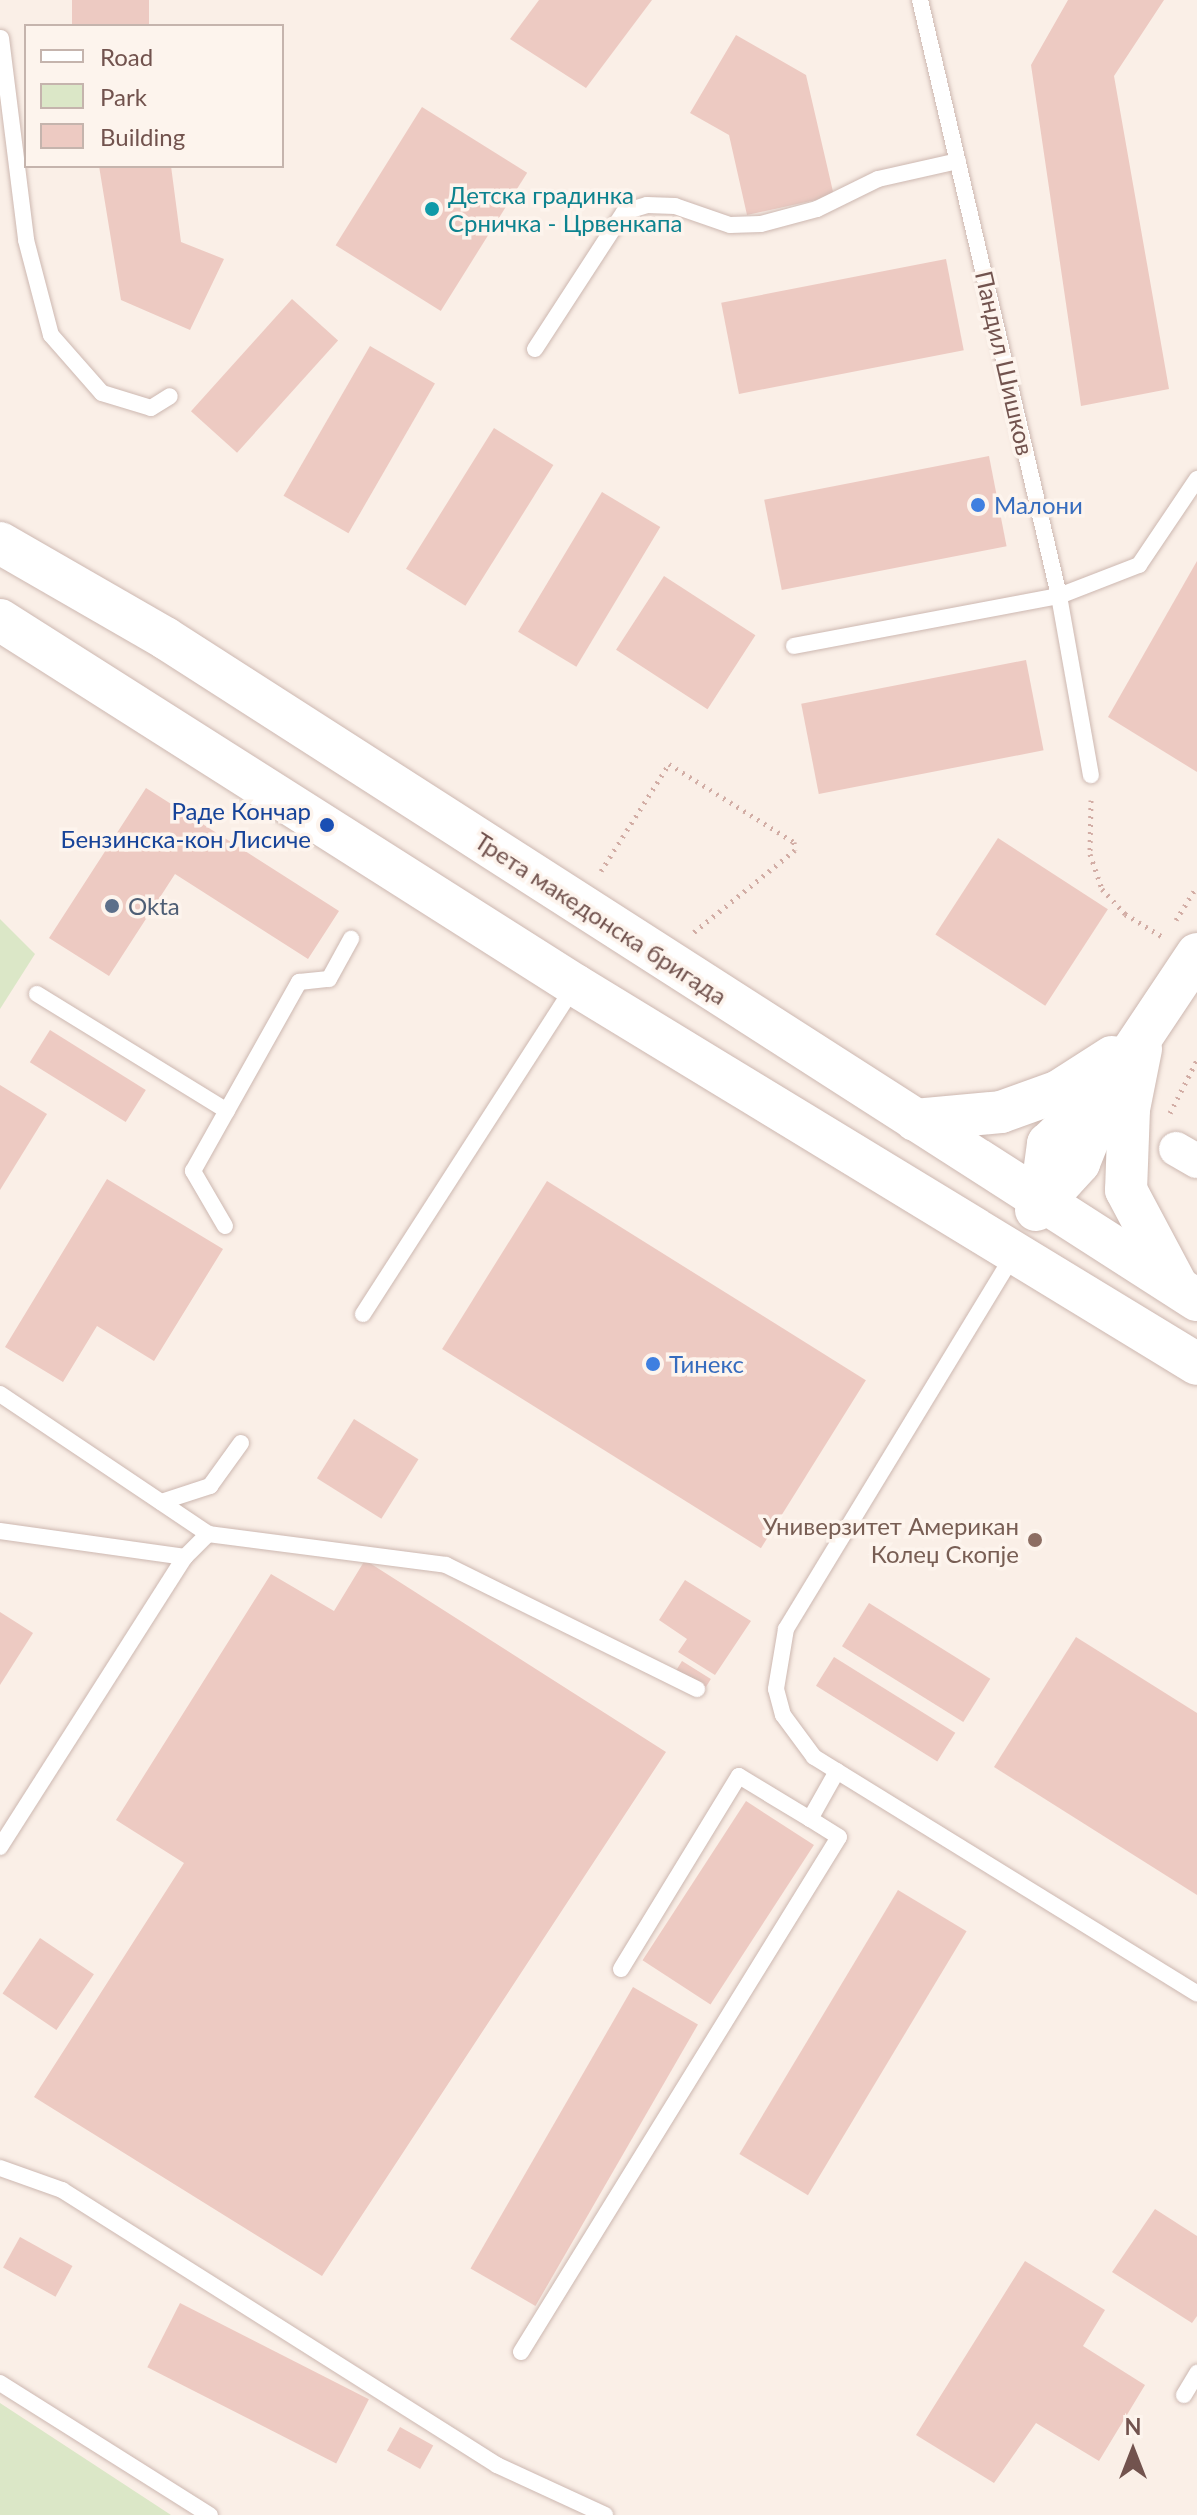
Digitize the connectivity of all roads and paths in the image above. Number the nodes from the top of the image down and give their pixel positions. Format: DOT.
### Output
graph roads {
  1 [pos="920,0"];
  2 [pos="1,38"];
  3 [pos="958,161"];
  4 [pos="8,177"];
  5 [pos="535,349"];
  6 [pos="170,396"];
  7 [pos="1197,479"];
  8 [pos="0,543"];
  9 [pos="1059,596"];
  10 [pos="0,620"];
  11 [pos="794,646"];
  12 [pos="1091,775"];
  13 [pos="595,880"];
  14 [pos="1197,887"];
  15 [pos="686,938"];
  16 [pos="351,939"];
  17 [pos="1178,949"];
  18 [pos="575,985"];
  19 [pos="37,994"];
  20 [pos="1144,1036"];
  21 [pos="227,1111"];
  22 [pos="915,1120"];
  23 [pos="1040,1203"];
  24 [pos="225,1226"];
  25 [pos="1014,1254"];
  26 [pos="1188,1295"];
  27 [pos="363,1314"];
  28 [pos="1197,1364"];
  29 [pos="0,1394"];
  30 [pos="241,1443"];
  31 [pos="161,1502"];
  32 [pos="0,1531"];
  33 [pos="208,1534"];
  34 [pos="185,1557"];
  35 [pos="697,1689"];
  36 [pos="837,1771"];
  37 [pos="810,1819"];
  38 [pos="0,1847"];
  39 [pos="621,1969"];
  40 [pos="1197,1994"];
  41 [pos="0,2168"];
  42 [pos="521,2352"];
  43 [pos="1197,2373"];
  44 [pos="0,2383"];
  45 [pos="1184,2395"];
  46 [pos="210,2515"];
  47 [pos="605,2515"];
  1 -- 3 [label="lane, Пандил Шишков"];
  2 -- 4 [label="lane"];
  3 -- 5 [label="lane"];
  3 -- 9 [label="lane, Пандил Шишков"];
  4 -- 6 [label="lane"];
  7 -- 9 [label="lane"];
  8 -- 22 [label="street, Трета македонска бригада"];
  9 -- 11 [label="lane"];
  9 -- 12 [label="lane, Пандил Шишков"];
  10 -- 18 [label="street"];
  12 -- 17 [label="path"];
  13 -- 15 [label="path"];
  14 -- 17 [label="path"];
  16 -- 21 [label="lane"];
  17 -- 20 [label="street"];
  18 -- 25 [label="street"];
  18 -- 27 [label="lane"];
  19 -- 21 [label="lane"];
  20 -- 22 [label="street"];
  20 -- 23 [label="street"];
  20 -- 26 [label="street"];
  21 -- 24 [label="lane"];
  22 -- 23 [label="street, Трета македонска бригада"];
  23 -- 25 [label="street"];
  23 -- 26 [label="street, Трета македонска бригада"];
  25 -- 28 [label="street"];
  25 -- 36 [label="lane"];
  29 -- 31 [label="lane"];
  30 -- 31 [label="lane"];
  31 -- 33 [label="lane"];
  32 -- 34 [label="lane"];
  33 -- 34 [label="lane"];
  33 -- 35 [label="lane"];
  34 -- 38 [label="lane"];
  36 -- 37 [label="lane"];
  36 -- 40 [label="lane"];
  37 -- 39 [label="lane"];
  37 -- 42 [label="lane"];
  41 -- 47 [label="lane"];
  43 -- 45 [label="lane"];
  44 -- 46 [label="lane"];
}
